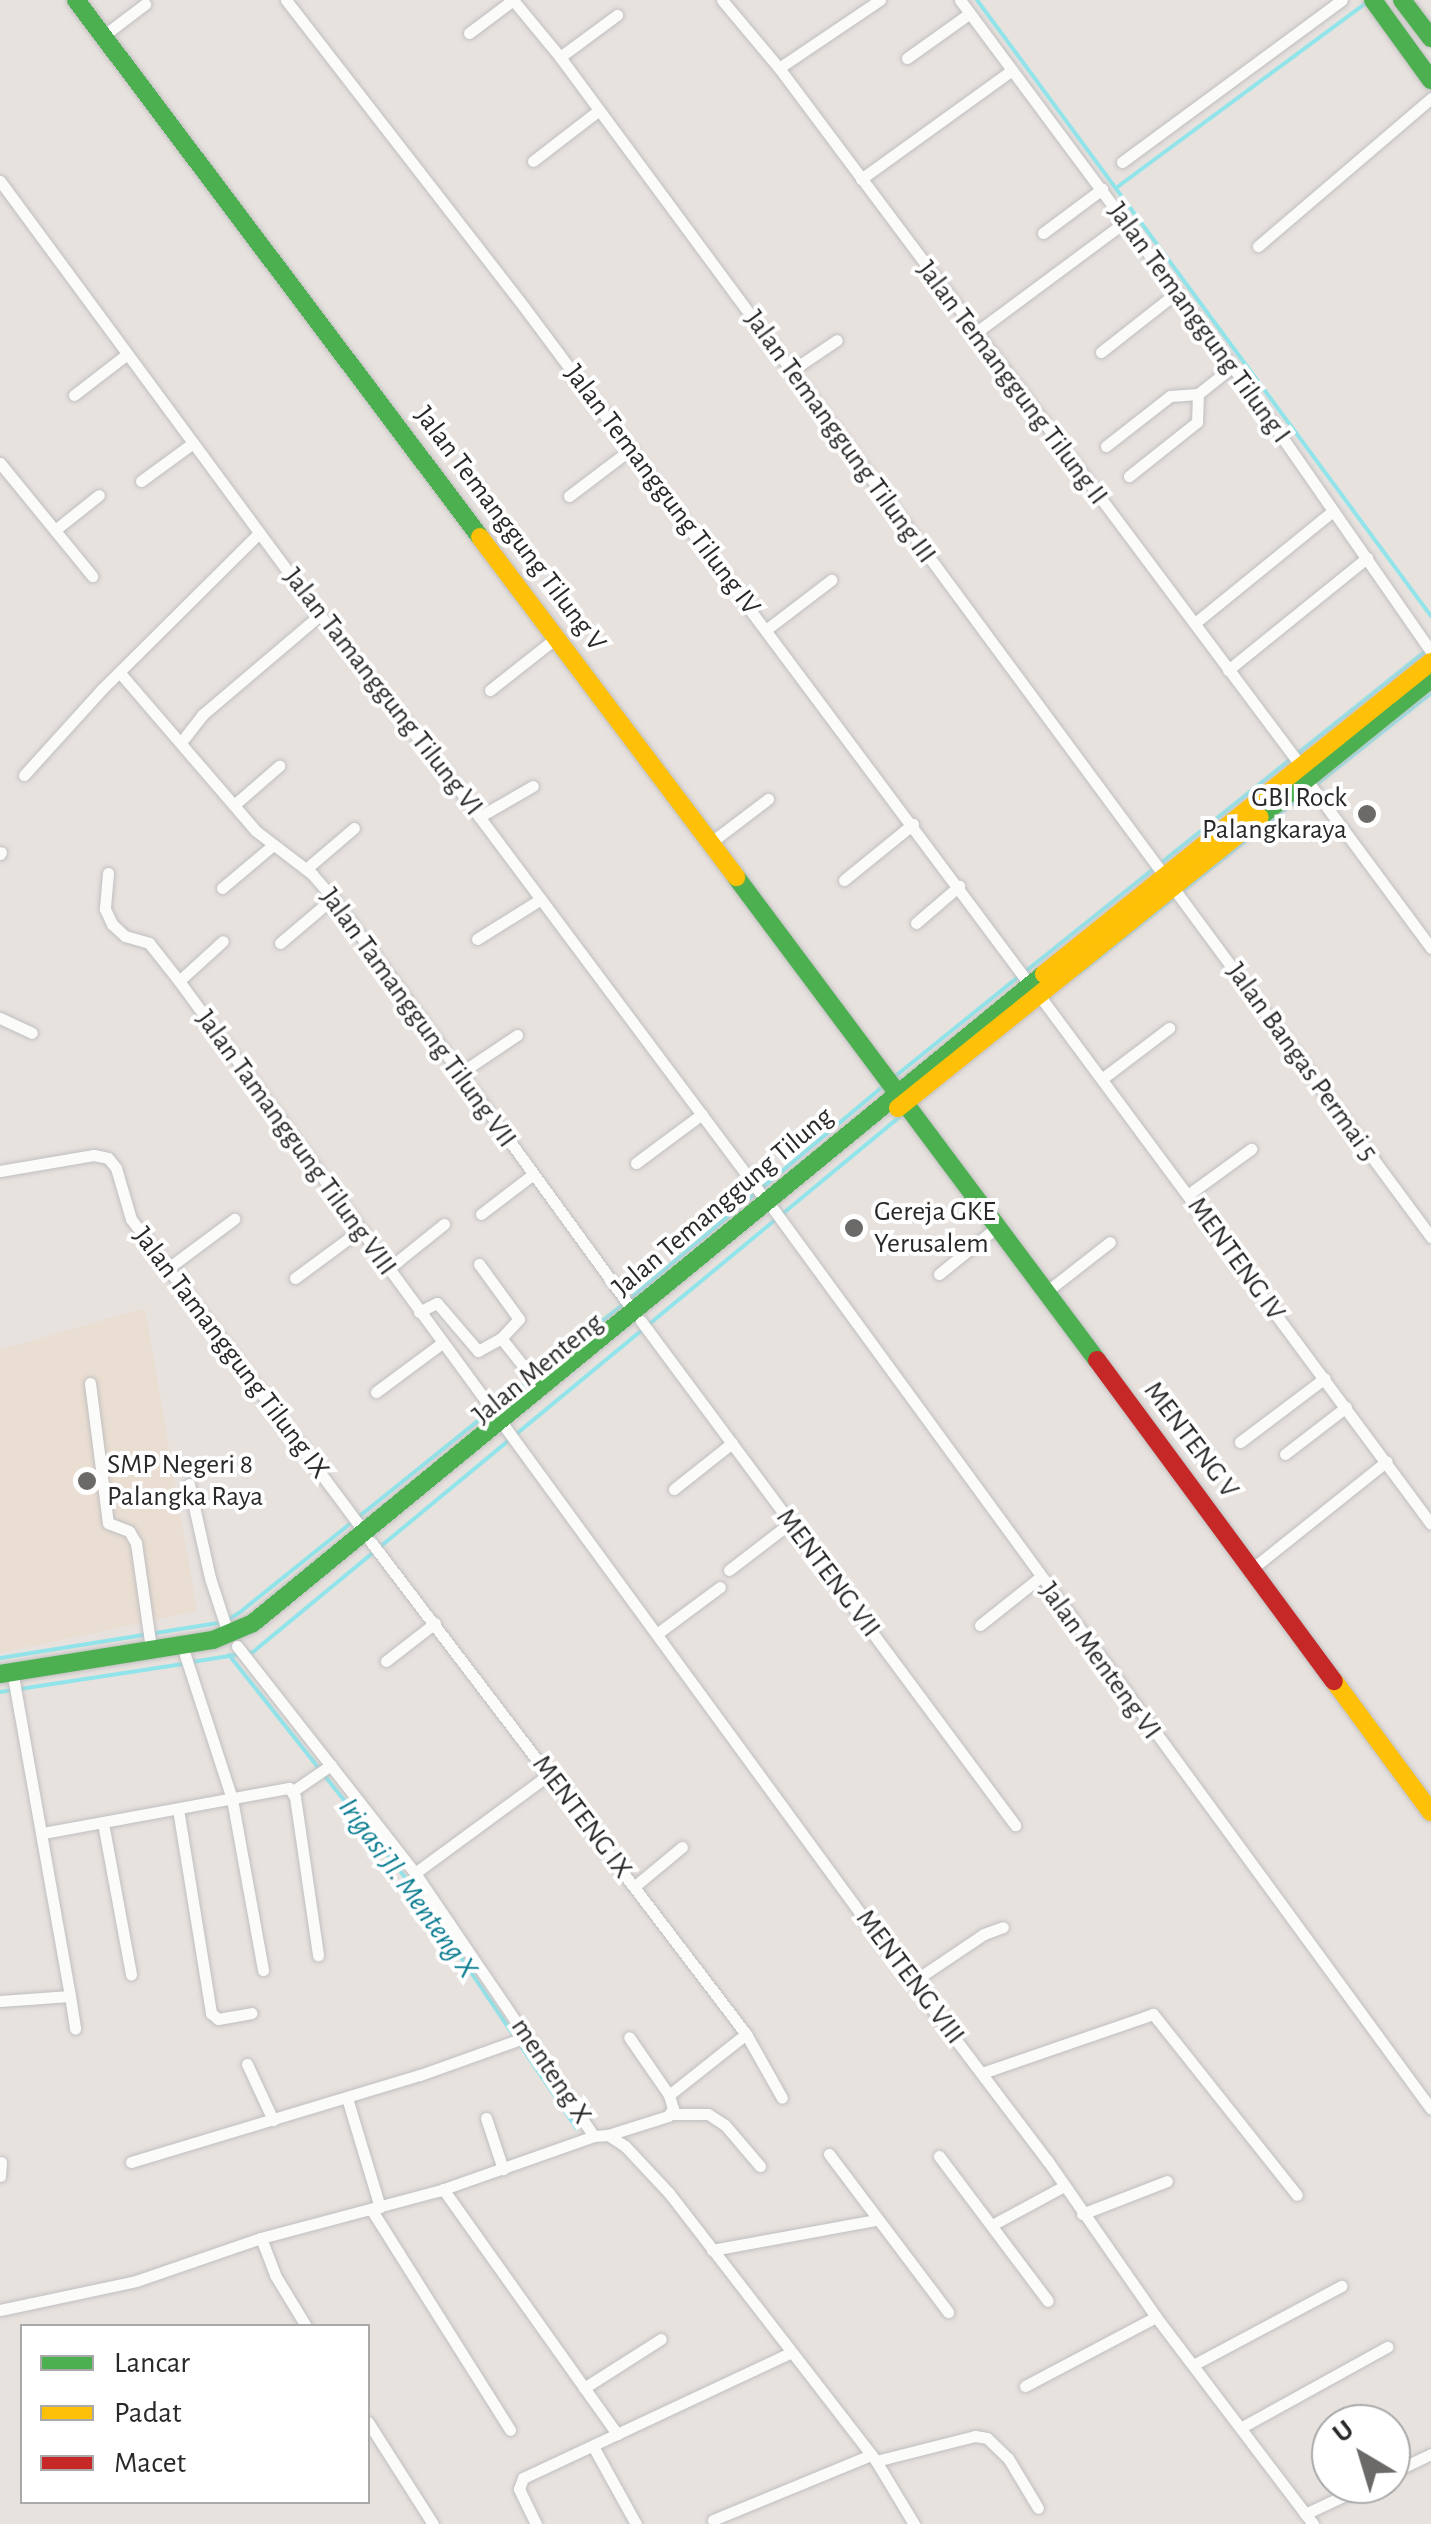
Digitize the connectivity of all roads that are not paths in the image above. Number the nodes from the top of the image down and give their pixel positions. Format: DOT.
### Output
graph roads {
  1 [pos="76,0"];
  2 [pos="286,0"];
  3 [pos="513,0"];
  4 [pos="722,0"];
  5 [pos="880,0"];
  6 [pos="960,0"];
  7 [pos="1342,0"];
  8 [pos="1402,0"];
  9 [pos="1374,1"];
  10 [pos="145,4"];
  11 [pos="970,14"];
  12 [pos="617,15"];
  13 [pos="470,33"];
  14 [pos="103,36"];
  15 [pos="1431,38"];
  16 [pos="560,57"];
  17 [pos="907,58"];
  18 [pos="779,68"];
  19 [pos="1012,70"];
  20 [pos="1431,80"];
  21 [pos="1431,98"];
  22 [pos="598,110"];
  23 [pos="533,160"];
  24 [pos="1122,162"];
  25 [pos="861,179"];
  26 [pos="0,181"];
  27 [pos="1102,189"];
  28 [pos="1126,220"];
  29 [pos="1042,233"];
  30 [pos="1258,246"];
  31 [pos="1176,293"];
  32 [pos="974,334"];
  33 [pos="837,340"];
  34 [pos="1101,352"];
  35 [pos="127,354"];
  36 [pos="1232,367"];
  37 [pos="791,371"];
  38 [pos="74,394"];
  39 [pos="1198,394"];
  40 [pos="193,444"];
  41 [pos="1106,446"];
  42 [pos="631,449"];
  43 [pos="0,463"];
  44 [pos="1129,476"];
  45 [pos="141,480"];
  46 [pos="100,495"];
  47 [pos="569,496"];
  48 [pos="1334,511"];
  49 [pos="55,530"];
  50 [pos="260,532"];
  51 [pos="1367,558"];
  52 [pos="92,576"];
  53 [pos="832,580"];
  54 [pos="320,615"];
  55 [pos="1195,623"];
  56 [pos="767,629"];
  57 [pos="557,637"];
  58 [pos="1431,651"];
  59 [pos="1431,662"];
  60 [pos="1228,670"];
  61 [pos="120,673"];
  62 [pos="1431,679"];
  63 [pos="490,690"];
  64 [pos="182,742"];
  65 [pos="279,766"];
  66 [pos="1304,773"];
  67 [pos="24,774"];
  68 [pos="533,786"];
  69 [pos="768,799"];
  70 [pos="234,804"];
  71 [pos="480,816"];
  72 [pos="913,824"];
  73 [pos="354,828"];
  74 [pos="710,843"];
  75 [pos="273,846"];
  76 [pos="306,869"];
  77 [pos="108,872"];
  78 [pos="844,880"];
  79 [pos="1168,882"];
  80 [pos="959,886"];
  81 [pos="222,888"];
  82 [pos="333,898"];
  83 [pos="541,898"];
  84 [pos="916,923"];
  85 [pos="223,940"];
  86 [pos="476,940"];
  87 [pos="280,943"];
  88 [pos="1431,948"];
  89 [pos="179,981"];
  90 [pos="1035,990"];
  91 [pos="0,1018"];
  92 [pos="1169,1028"];
  93 [pos="32,1033"];
  94 [pos="517,1036"];
  95 [pos="460,1074"];
  96 [pos="1103,1078"];
  97 [pos="901,1098"];
  98 [pos="702,1114"];
  99 [pos="1251,1149"];
  100 [pos="636,1163"];
  101 [pos="0,1171"];
  102 [pos="532,1175"];
  103 [pos="1189,1194"];
  104 [pos="770,1206"];
  105 [pos="481,1214"];
  106 [pos="234,1219"];
  107 [pos="444,1224"];
  108 [pos="998,1227"];
  109 [pos="360,1230"];
  110 [pos="1431,1237"];
  111 [pos="1110,1242"];
  112 [pos="479,1264"];
  113 [pos="167,1269"];
  114 [pos="388,1269"];
  115 [pos="939,1274"];
  116 [pos="295,1278"];
  117 [pos="1046,1292"];
  118 [pos="419,1312"];
  119 [pos="637,1316"];
  120 [pos="501,1338"];
  121 [pos="442,1343"];
  122 [pos="1324,1378"];
  123 [pos="90,1383"];
  124 [pos="540,1387"];
  125 [pos="376,1392"];
  126 [pos="1346,1407"];
  127 [pos="503,1426"];
  128 [pos="1240,1442"];
  129 [pos="732,1443"];
  130 [pos="1285,1454"];
  131 [pos="1386,1461"];
  132 [pos="189,1484"];
  133 [pos="674,1489"];
  134 [pos="790,1523"];
  135 [pos="1431,1524"];
  136 [pos="368,1538"];
  137 [pos="1253,1568"];
  138 [pos="729,1570"];
  139 [pos="1039,1578"];
  140 [pos="720,1587"];
  141 [pos="434,1623"];
  142 [pos="980,1625"];
  143 [pos="658,1633"];
  144 [pos="233,1641"];
  145 [pos="151,1649"];
  146 [pos="185,1654"];
  147 [pos="386,1661"];
  148 [pos="5,1679"];
  149 [pos="331,1765"];
  150 [pos="550,1774"];
  151 [pos="293,1791"];
  152 [pos="232,1799"];
  153 [pos="178,1809"];
  154 [pos="1431,1812"];
  155 [pos="104,1822"];
  156 [pos="1015,1825"];
  157 [pos="42,1833"];
  158 [pos="682,1847"];
  159 [pos="415,1873"];
  160 [pos="635,1886"];
  161 [pos="1003,1927"];
  162 [pos="318,1956"];
  163 [pos="263,1970"];
  164 [pos="130,1974"];
  165 [pos="914,1982"];
  166 [pos="70,1996"];
  167 [pos="0,2001"];
  168 [pos="251,2013"];
  169 [pos="75,2029"];
  170 [pos="746,2034"];
  171 [pos="526,2037"];
  172 [pos="630,2037"];
  173 [pos="247,2064"];
  174 [pos="982,2074"];
  175 [pos="669,2096"];
  176 [pos="347,2098"];
  177 [pos="782,2098"];
  178 [pos="1431,2109"];
  179 [pos="670,2114"];
  180 [pos="486,2118"];
  181 [pos="273,2120"];
  182 [pos="608,2135"];
  183 [pos="594,2136"];
  184 [pos="828,2154"];
  185 [pos="940,2156"];
  186 [pos="1,2162"];
  187 [pos="131,2162"];
  188 [pos="760,2166"];
  189 [pos="503,2169"];
  190 [pos="0,2176"];
  191 [pos="1167,2182"];
  192 [pos="1064,2186"];
  193 [pos="443,2190"];
  194 [pos="1296,2195"];
  195 [pos="375,2208"];
  196 [pos="1082,2214"];
  197 [pos="876,2220"];
  198 [pos="992,2225"];
  199 [pos="261,2238"];
  200 [pos="712,2250"];
  201 [pos="1341,2286"];
  202 [pos="1048,2300"];
  203 [pos="0,2310"];
  204 [pos="948,2312"];
  205 [pos="1156,2317"];
  206 [pos="305,2324"];
  207 [pos="662,2340"];
  208 [pos="1387,2347"];
  209 [pos="790,2354"];
  210 [pos="1194,2364"];
  211 [pos="1026,2386"];
  212 [pos="584,2388"];
  213 [pos="370,2425"];
  214 [pos="1242,2427"];
  215 [pos="510,2430"];
  216 [pos="617,2434"];
  217 [pos="594,2448"];
  218 [pos="874,2458"];
  219 [pos="1335,2504"];
  220 [pos="1038,2508"];
  221 [pos="1309,2519"];
  222 [pos="714,2520"];
  223 [pos="433,2524"];
  224 [pos="536,2524"];
  225 [pos="636,2524"];
  226 [pos="914,2524"];
  1 -- 14 [label="main road, Jalan Temanggung Tilung V"];
  2 -- 42 [label="street, Jalan Temanggung Tilung IV"];
  3 -- 13 [label="street"];
  3 -- 16 [label="street, Jalan Temanggung Tilung III"];
  4 -- 18 [label="street, Jalan Temanggung Tilung II"];
  5 -- 18 [label="street"];
  6 -- 11 [label="street, Jalan Temanggung Tilung I"];
  7 -- 24 [label="street"];
  8 -- 15 [label="main road"];
  9 -- 20 [label="main road"];
  10 -- 14 [label="street"];
  11 -- 17 [label="street"];
  11 -- 19 [label="street, Jalan Temanggung Tilung I"];
  12 -- 16 [label="street"];
  14 -- 57 [label="main road, Jalan Temanggung Tilung V"];
  16 -- 22 [label="street, Jalan Temanggung Tilung III"];
  18 -- 25 [label="street, Jalan Temanggung Tilung II"];
  19 -- 25 [label="street"];
  19 -- 27 [label="street, Jalan Temanggung Tilung I"];
  21 -- 30 [label="street"];
  22 -- 23 [label="street"];
  22 -- 37 [label="street, Jalan Temanggung Tilung III"];
  25 -- 32 [label="street, Jalan Temanggung Tilung II"];
  26 -- 35 [label="street, Jalan Tamanggung Tilung VI"];
  27 -- 28 [label="street, Jalan Temanggung Tilung I"];
  27 -- 29 [label="street"];
  28 -- 31 [label="street, Jalan Temanggung Tilung I"];
  28 -- 32 [label="street"];
  31 -- 34 [label="street"];
  31 -- 36 [label="street, Jalan Temanggung Tilung I"];
  32 -- 55 [label="street, Jalan Temanggung Tilung II"];
  33 -- 37 [label="street"];
  35 -- 38 [label="street"];
  35 -- 40 [label="street, Jalan Tamanggung Tilung VI"];
  36 -- 39 [label="street"];
  36 -- 48 [label="street, Jalan Temanggung Tilung I"];
  37 -- 79 [label="street, Jalan Temanggung Tilung III"];
  39 -- 41 [label="street"];
  39 -- 44 [label="street"];
  40 -- 45 [label="street"];
  40 -- 50 [label="street, Jalan Tamanggung Tilung VI"];
  42 -- 47 [label="street"];
  42 -- 56 [label="street, Jalan Temanggung Tilung IV"];
  43 -- 49 [label="street"];
  46 -- 49 [label="street"];
  48 -- 51 [label="street, Jalan Temanggung Tilung I"];
  48 -- 55 [label="street"];
  49 -- 52 [label="street"];
  50 -- 54 [label="street, Jalan Tamanggung Tilung VI"];
  50 -- 61 [label="street"];
  51 -- 58 [label="street, Jalan Temanggung Tilung I"];
  51 -- 60 [label="street"];
  53 -- 56 [label="street"];
  54 -- 64 [label="street"];
  54 -- 71 [label="street, Jalan Tamanggung Tilung VI"];
  55 -- 60 [label="street, Jalan Temanggung Tilung II"];
  56 -- 72 [label="street, Jalan Temanggung Tilung IV"];
  57 -- 63 [label="street"];
  57 -- 74 [label="main road, Jalan Temanggung Tilung V"];
  59 -- 66 [label="main road, Jalan Temanggung Tilung"];
  60 -- 66 [label="street, Jalan Temanggung Tilung II"];
  61 -- 64 [label="street, Jalan Tamanggung Tilung VII"];
  61 -- 67 [label="street"];
  62 -- 66 [label="main road"];
  64 -- 70 [label="street, Jalan Tamanggung Tilung VII"];
  65 -- 70 [label="street"];
  66 -- 79 [label="main road, Jalan Temanggung Tilung"];
  66 -- 88 [label="street, Jalan Temanggung Tilung II"];
  68 -- 71 [label="street"];
  69 -- 74 [label="street"];
  70 -- 75 [label="street, Jalan Tamanggung Tilung VII"];
  71 -- 83 [label="street, Jalan Tamanggung Tilung VI"];
  72 -- 78 [label="street"];
  72 -- 80 [label="street, Jalan Temanggung Tilung IV"];
  73 -- 76 [label="street"];
  74 -- 97 [label="main road, Jalan Temanggung Tilung V"];
  75 -- 76 [label="street, Jalan Tamanggung Tilung VII"];
  75 -- 81 [label="street"];
  76 -- 82 [label="street, Jalan Tamanggung Tilung VII"];
  77 -- 89 [label="street, Jalan Tamanggung Tilung VIII"];
  79 -- 90 [label="main road, Jalan Temanggung Tilung"];
  79 -- 110 [label="street, Jalan Bangas Permai 5"];
  80 -- 84 [label="street"];
  80 -- 90 [label="street, Jalan Temanggung Tilung IV"];
  82 -- 87 [label="street"];
  82 -- 95 [label="street, Jalan Tamanggung Tilung VII"];
  83 -- 86 [label="street"];
  83 -- 98 [label="street, Jalan Tamanggung Tilung VI"];
  85 -- 89 [label="street"];
  89 -- 109 [label="street, Jalan Tamanggung Tilung VIII"];
  90 -- 96 [label="street, MENTENG IV"];
  90 -- 97 [label="main road, Jalan Temanggung Tilung"];
  91 -- 93 [label="street"];
  92 -- 96 [label="street"];
  94 -- 95 [label="street"];
  95 -- 102 [label="street, Jalan Tamanggung Tilung VII"];
  96 -- 103 [label="street, MENTENG IV"];
  97 -- 104 [label="main road, Jalan Temanggung Tilung"];
  97 -- 108 [label="main road, MENTENG V"];
  98 -- 100 [label="street"];
  98 -- 104 [label="street, Jalan Tamanggung Tilung VI"];
  99 -- 103 [label="street"];
  101 -- 113 [label="street, Jalan Tamanggung Tilung IX"];
  102 -- 105 [label="street"];
  102 -- 119 [label="street, Jalan Tamanggung Tilung VII"];
  103 -- 122 [label="street, MENTENG IV"];
  104 -- 119 [label="main road, Jalan Temanggung Tilung"];
  104 -- 139 [label="street, Jalan Menteng VI"];
  106 -- 113 [label="street"];
  107 -- 114 [label="street"];
  108 -- 115 [label="street"];
  108 -- 117 [label="main road, MENTENG V"];
  109 -- 114 [label="street, Jalan Tamanggung Tilung VIII"];
  109 -- 116 [label="street"];
  111 -- 117 [label="street"];
  112 -- 120 [label="street"];
  113 -- 136 [label="street, Jalan Tamanggung Tilung IX"];
  114 -- 118 [label="street, Jalan Tamanggung Tilung VIII"];
  117 -- 137 [label="main road, MENTENG V"];
  118 -- 120 [label="street"];
  118 -- 121 [label="street, Jalan Tamanggung Tilung VIII"];
  119 -- 124 [label="main road, Jalan Temanggung Tilung"];
  119 -- 127 [label="main road, Jalan Menteng"];
  119 -- 129 [label="street, MENTENG VII"];
  120 -- 124 [label="street"];
  121 -- 125 [label="street"];
  121 -- 127 [label="street, Jalan Tamanggung Tilung VIII"];
  122 -- 126 [label="street, MENTENG IV"];
  122 -- 128 [label="street"];
  123 -- 145 [label="street"];
  124 -- 127 [label="main road, Jalan Temanggung Tilung"];
  126 -- 130 [label="street"];
  126 -- 131 [label="street, MENTENG IV"];
  127 -- 136 [label="main road, Jalan Temanggung Tilung"];
  127 -- 143 [label="street, MENTENG VIII"];
  129 -- 133 [label="street"];
  129 -- 134 [label="street, MENTENG VII"];
  131 -- 135 [label="street, MENTENG IV"];
  131 -- 137 [label="street"];
  132 -- 144 [label="street"];
  134 -- 138 [label="street"];
  134 -- 156 [label="street, MENTENG VII"];
  136 -- 141 [label="street, MENTENG IX"];
  136 -- 144 [label="main road, Jalan Temanggung Tilung"];
  137 -- 154 [label="main road, MENTENG V"];
  139 -- 142 [label="street"];
  139 -- 178 [label="street, Jalan Menteng VI"];
  140 -- 143 [label="street"];
  141 -- 147 [label="street"];
  141 -- 150 [label="street, MENTENG IX"];
  143 -- 165 [label="street, MENTENG VIII"];
  144 -- 145 [label="main road, Jalan Temanggung Tilung"];
  144 -- 146 [label="main road"];
  144 -- 149 [label="street, menteng X"];
  145 -- 148 [label="main road, Jalan Temanggung Tilung"];
  146 -- 148 [label="main road"];
  146 -- 152 [label="street"];
  148 -- 157 [label="street"];
  149 -- 151 [label="street"];
  149 -- 159 [label="street, menteng X"];
  150 -- 159 [label="street"];
  150 -- 160 [label="street, MENTENG IX"];
  151 -- 152 [label="street"];
  151 -- 162 [label="street"];
  152 -- 153 [label="street"];
  152 -- 163 [label="street"];
  153 -- 155 [label="street"];
  153 -- 168 [label="street"];
  155 -- 157 [label="street"];
  155 -- 164 [label="street"];
  157 -- 166 [label="street"];
  158 -- 160 [label="street"];
  159 -- 171 [label="street, menteng X"];
  160 -- 170 [label="street, MENTENG IX"];
  161 -- 165 [label="street"];
  165 -- 174 [label="street, MENTENG VIII"];
  166 -- 167 [label="street"];
  166 -- 169 [label="street"];
  170 -- 175 [label="street"];
  170 -- 177 [label="street, MENTENG IX"];
  171 -- 176 [label="street"];
  171 -- 183 [label="street, menteng X"];
  172 -- 175 [label="street"];
  173 -- 181 [label="street"];
  174 -- 192 [label="street, MENTENG VIII"];
  174 -- 194 [label="street"];
  175 -- 179 [label="street"];
  176 -- 181 [label="street"];
  176 -- 195 [label="street"];
  179 -- 182 [label="street"];
  179 -- 188 [label="street"];
  180 -- 189 [label="street"];
  181 -- 187 [label="street"];
  182 -- 183 [label="street, menteng X"];
  182 -- 200 [label="street, menteng X"];
  183 -- 189 [label="street"];
  184 -- 197 [label="street"];
  185 -- 198 [label="street"];
  186 -- 190 [label="street"];
  189 -- 193 [label="street"];
  191 -- 196 [label="street"];
  192 -- 196 [label="street, MENTENG VIII"];
  192 -- 198 [label="street"];
  193 -- 195 [label="street"];
  193 -- 212 [label="street"];
  195 -- 199 [label="street"];
  195 -- 215 [label="street"];
  196 -- 205 [label="street, MENTENG VIII"];
  197 -- 200 [label="street"];
  197 -- 204 [label="street"];
  198 -- 202 [label="street"];
  199 -- 203 [label="street"];
  199 -- 206 [label="street"];
  200 -- 209 [label="street, menteng X"];
  201 -- 210 [label="street"];
  205 -- 210 [label="street, MENTENG VIII"];
  205 -- 211 [label="street"];
  207 -- 212 [label="street"];
  208 -- 214 [label="street"];
  209 -- 216 [label="street"];
  209 -- 218 [label="street, menteng X"];
  210 -- 214 [label="street, MENTENG VIII"];
  212 -- 216 [label="street"];
  213 -- 223 [label="street"];
  214 -- 221 [label="street, MENTENG VIII"];
  216 -- 217 [label="street"];
  217 -- 224 [label="street"];
  217 -- 225 [label="street"];
  218 -- 220 [label="street"];
  218 -- 222 [label="street"];
  218 -- 226 [label="street, menteng X"];
  219 -- 221 [label="street"];
}
